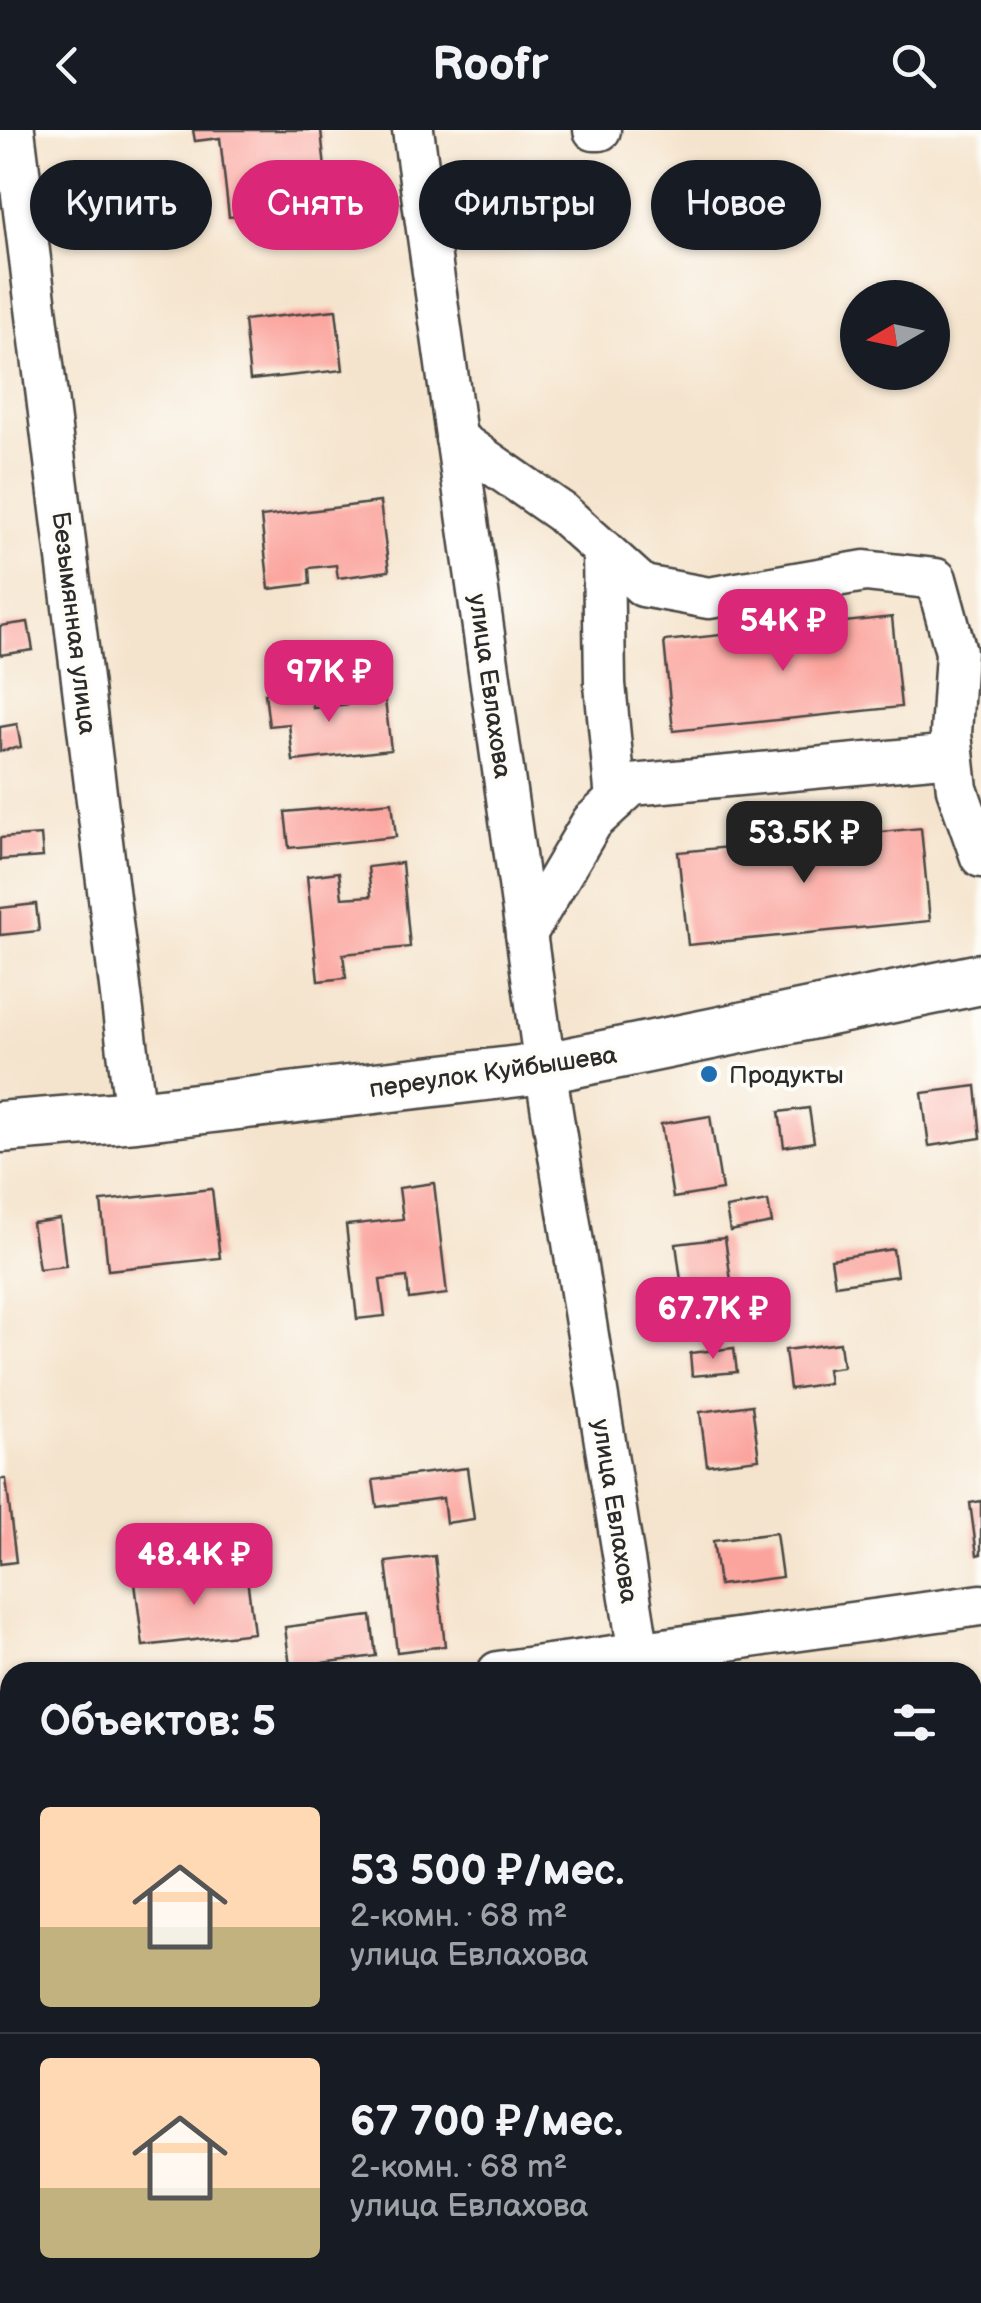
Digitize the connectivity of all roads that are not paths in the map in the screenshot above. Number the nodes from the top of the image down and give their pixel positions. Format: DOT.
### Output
graph roads {
  1 [pos="14,130"];
  2 [pos="413,130"];
  3 [pos="456,438"];
  4 [pos="603,550"];
  5 [pos="953,755"];
  6 [pos="616,800"];
  7 [pos="981,857"];
  8 [pos="526,934"];
  9 [pos="981,979"];
  10 [pos="545,1068"];
  11 [pos="136,1116"];
  12 [pos="0,1127"];
  13 [pos="981,1605"];
  14 [pos="641,1662"];
  15 [pos="647,1662"];
  1 -- 11 [label="street, Безымянная улица"];
  2 -- 3 [label="street, улица Евлахова"];
  3 -- 4 [label="street"];
  3 -- 8 [label="street, улица Евлахова"];
  4 -- 5 [label="street"];
  4 -- 6 [label="street"];
  5 -- 6 [label="street"];
  5 -- 7 [label="street"];
  6 -- 8 [label="street"];
  8 -- 10 [label="street, улица Евлахова"];
  9 -- 10 [label="main road, переулок Куйбышева"];
  10 -- 11 [label="main road, переулок Куйбышева"];
  10 -- 14 [label="street, улица Евлахова"];
  11 -- 12 [label="main road, переулок Куйбышева"];
  13 -- 15 [label="street"];
}
